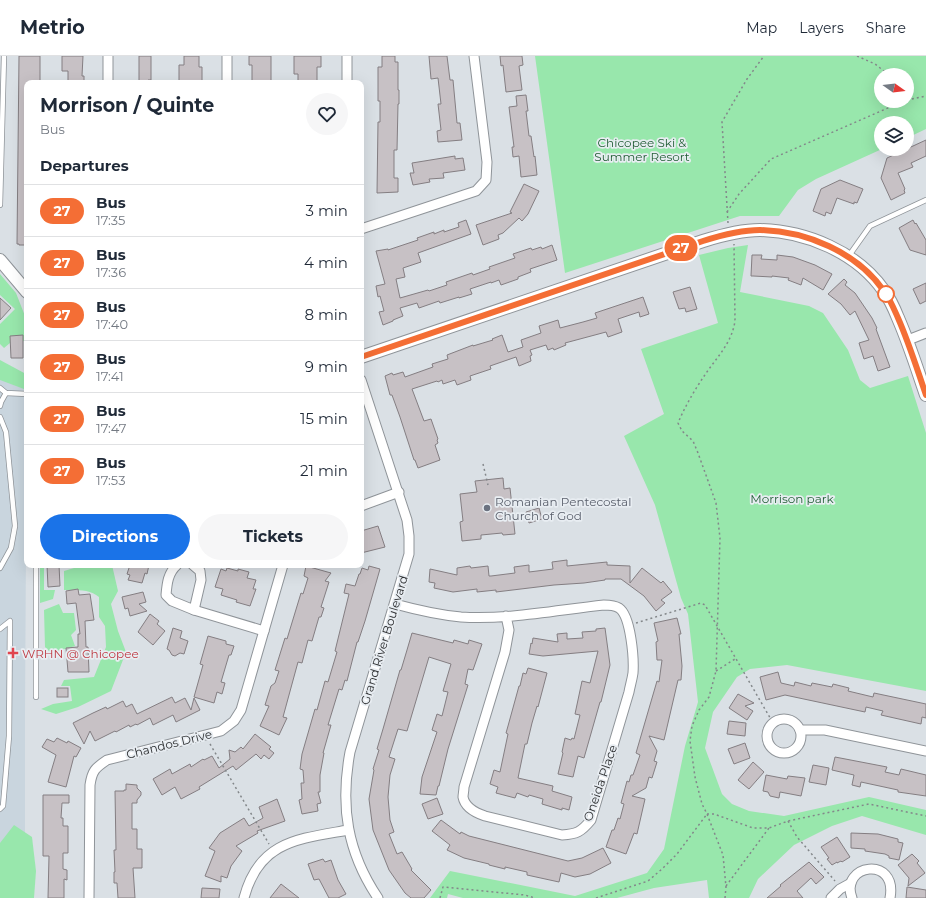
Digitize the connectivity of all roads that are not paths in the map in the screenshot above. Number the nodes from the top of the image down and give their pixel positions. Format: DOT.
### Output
graph roads {
  1 [pos="4,56"];
  2 [pos="108,56"];
  3 [pos="227,56"];
  4 [pos="347,56"];
  5 [pos="474,56"];
  6 [pos="108,80"];
  7 [pos="227,80"];
  8 [pos="347,80"];
  9 [pos="1,143"];
  10 [pos="926,200"];
  11 [pos="0,205"];
  12 [pos="364,228"];
  13 [pos="848,256"];
  14 [pos="0,260"];
  15 [pos="24,288"];
  16 [pos="926,333"];
  17 [pos="908,340"];
  18 [pos="364,356"];
  19 [pos="0,388"];
  20 [pos="364,389"];
  21 [pos="6,393"];
  22 [pos="24,394"];
  23 [pos="926,395"];
  24 [pos="0,406"];
  25 [pos="0,418"];
  26 [pos="399,492"];
  27 [pos="364,505"];
  28 [pos="0,568"];
  29 [pos="36,568"];
  30 [pos="174,568"];
  31 [pos="197,568"];
  32 [pos="282,568"];
  33 [pos="395,604"];
  34 [pos="194,610"];
  35 [pos="506,616"];
  36 [pos="0,629"];
  37 [pos="264,631"];
  38 [pos="36,696"];
  39 [pos="800,730"];
  40 [pos="926,751"];
  41 [pos="0,809"];
  42 [pos="348,830"];
  43 [pos="851,882"];
  44 [pos="89,898"];
  45 [pos="244,898"];
  46 [pos="378,898"];
  47 [pos="831,898"];
  48 [pos="852,898"];
  49 [pos="890,898"];
  1 -- 9 [label="lane"];
  2 -- 6 [label="street"];
  3 -- 7 [label="street"];
  4 -- 8 [label="street"];
  5 -- 12 [label="street"];
  9 -- 11 [label="lane"];
  10 -- 13 [label="lane"];
  13 -- 17 [label="street"];
  13 -- 18 [label="street"];
  14 -- 15 [label="street"];
  16 -- 17 [label="street"];
  17 -- 23 [label="street"];
  19 -- 21 [label="lane"];
  20 -- 26 [label="street, Grand River Boulevard"];
  21 -- 22 [label="lane"];
  21 -- 24 [label="lane"];
  25 -- 28 [label="lane"];
  26 -- 27 [label="street"];
  26 -- 33 [label="street, Grand River Boulevard"];
  29 -- 38 [label="lane"];
  30 -- 34 [label="street"];
  31 -- 34 [label="street"];
  32 -- 37 [label="street, Chandos Drive"];
  33 -- 35 [label="street, Oneida Place"];
  33 -- 42 [label="street, Grand River Boulevard"];
  34 -- 37 [label="street"];
  35 -- 35 [label="street, Oneida Place"];
  36 -- 41 [label="lane"];
  37 -- 44 [label="street, Chandos Drive"];
  39 -- 39 [label="street"];
  39 -- 40 [label="street"];
  42 -- 45 [label="street"];
  42 -- 46 [label="street, Grand River Boulevard"];
  43 -- 47 [label="street"];
  43 -- 48 [label="street"];
  43 -- 49 [label="street"];
}
